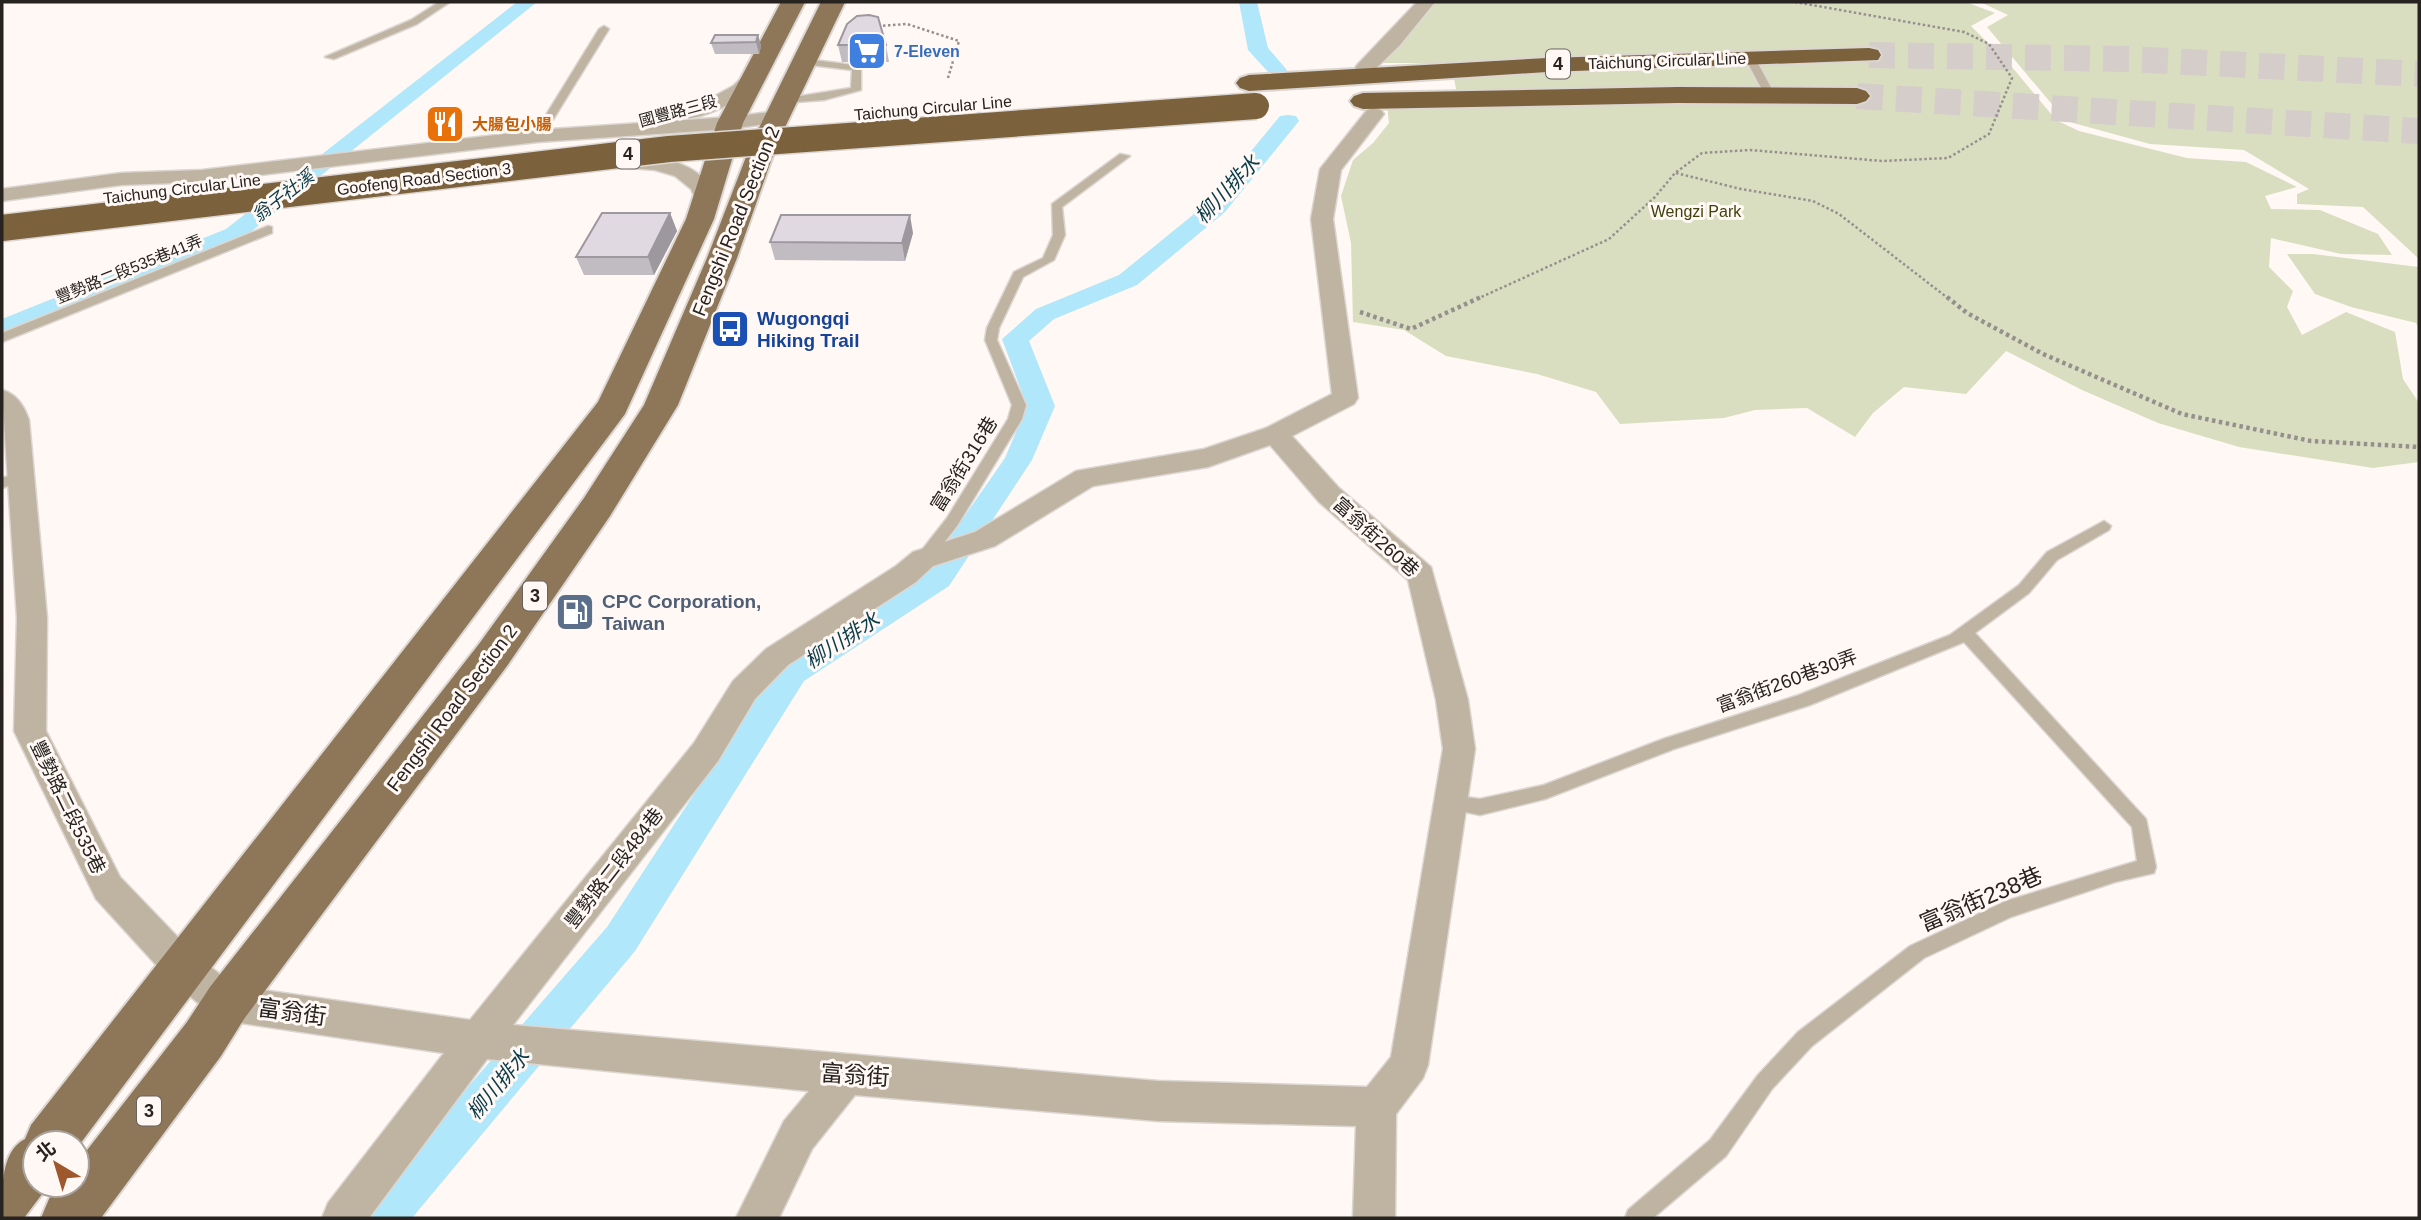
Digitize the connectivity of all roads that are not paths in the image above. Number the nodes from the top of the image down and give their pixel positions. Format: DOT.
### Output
graph roads {
  1 [pos="445,2"];
  2 [pos="793,2"];
  3 [pos="833,2"];
  4 [pos="1426,2"];
  5 [pos="604,29"];
  6 [pos="1869,55"];
  7 [pos="330,57"];
  8 [pos="1751,58"];
  9 [pos="806,62"];
  10 [pos="1365,68"];
  11 [pos="756,75"];
  12 [pos="1252,95"];
  13 [pos="1770,95"];
  14 [pos="1857,96"];
  15 [pos="1337,103"];
  16 [pos="1297,104"];
  17 [pos="1374,114"];
  18 [pos="777,121"];
  19 [pos="593,132"];
  20 [pos="538,136"];
  21 [pos="725,136"];
  22 [pos="1124,156"];
  23 [pos="576,160"];
  24 [pos="202,176"];
  25 [pos="2,195"];
  26 [pos="706,200"];
  27 [pos="2,210"];
  28 [pos="2,229"];
  29 [pos="268,230"];
  30 [pos="2,338"];
  31 [pos="2,398"];
  32 [pos="1275,434"];
  33 [pos="11,480"];
  34 [pos="2104,526"];
  35 [pos="924,558"];
  36 [pos="1965,633"];
  37 [pos="1451,803"];
  38 [pos="182,967"];
  39 [pos="227,1003"];
  40 [pos="495,1042"];
  41 [pos="846,1075"];
  42 [pos="1376,1107"];
  43 [pos="60,1129"];
  44 [pos="21,1179"];
  45 [pos="2,1203"];
  46 [pos="68,1218"];
  47 [pos="344,1218"];
  48 [pos="757,1218"];
  49 [pos="1374,1218"];
  50 [pos="1636,1218"];
  1 -- 7 [label="lane"];
  2 -- 11 [label="main road, Fengshi Road Section 2"];
  3 -- 9 [label="main road, Fengshi Road Section 2 / 3"];
  4 -- 10 [label="street"];
  5 -- 20 [label="lane"];
  6 -- 8 [label="highway, Taichung Circular Line / 4"];
  8 -- 12 [label="highway, Taichung Circular Line / 4"];
  8 -- 13 [label="lane"];
  9 -- 18 [label="main road, Fengshi Road Section 2 / 3"];
  9 -- 18 [label="lane"];
  11 -- 19 [label="street, 國豐路三段"];
  11 -- 21 [label="main road, Fengshi Road Section 2"];
  12 -- 16 [label="highway, Taichung Circular Line / 4"];
  12 -- 27 [label="highway, Taichung Circular Line / 4"];
  12 -- 28 [label="highway, Taichung Circular Line / 4, bridge"];
  13 -- 14 [label="highway, Taichung Circular Line / 4"];
  13 -- 15 [label="highway, Taichung Circular Line / 4"];
  17 -- 32 [label="street"];
  18 -- 21 [label="street, Goofeng Road Section 3"];
  18 -- 21 [label="street, Goofeng Road Section 3"];
  18 -- 39 [label="main road, Fengshi Road Section 2 / 3"];
  19 -- 20 [label="street, Goofeng Road Section 3"];
  19 -- 21 [label="street, Goofeng Road Section 3"];
  20 -- 24 [label="street, Goofeng Road Section 3"];
  21 -- 23 [label="street, Goofeng Road Section 3"];
  21 -- 26 [label="main road, Fengshi Road Section 2"];
  22 -- 35 [label="lane, 富翁街316巷"];
  23 -- 26 [label="street"];
  23 -- 28 [label="street, Goofeng Road Section 3, bridge"];
  24 -- 25 [label="street, Goofeng Road Section 3"];
  24 -- 27 [label="street"];
  26 -- 38 [label="main road, Fengshi Road Section 2"];
  29 -- 30 [label="lane, 豐勢路二段535巷41弄"];
  31 -- 33 [label="street, 豐勢路二段535巷"];
  32 -- 35 [label="street"];
  32 -- 37 [label="street, 富翁街260巷"];
  33 -- 38 [label="street, 豐勢路二段535巷"];
  34 -- 36 [label="lane, 富翁街260巷30弄"];
  35 -- 40 [label="street, 豐勢路二段484巷"];
  36 -- 37 [label="lane, 富翁街260巷30弄"];
  36 -- 50 [label="lane, 富翁街238巷"];
  37 -- 42 [label="street, 富翁街260巷"];
  38 -- 39 [label="street, 豐勢路二段535巷"];
  38 -- 43 [label="main road, Fengshi Road Section 2"];
  39 -- 40 [label="street, 富翁街"];
  39 -- 46 [label="main road, Fengshi Road Section 2 / 3"];
  40 -- 41 [label="street, 富翁街"];
  40 -- 47 [label="street, 豐勢路二段484巷"];
  41 -- 42 [label="street, 富翁街"];
  41 -- 48 [label="street"];
  42 -- 49 [label="street"];
  44 -- 45 [label="main road"];
}
